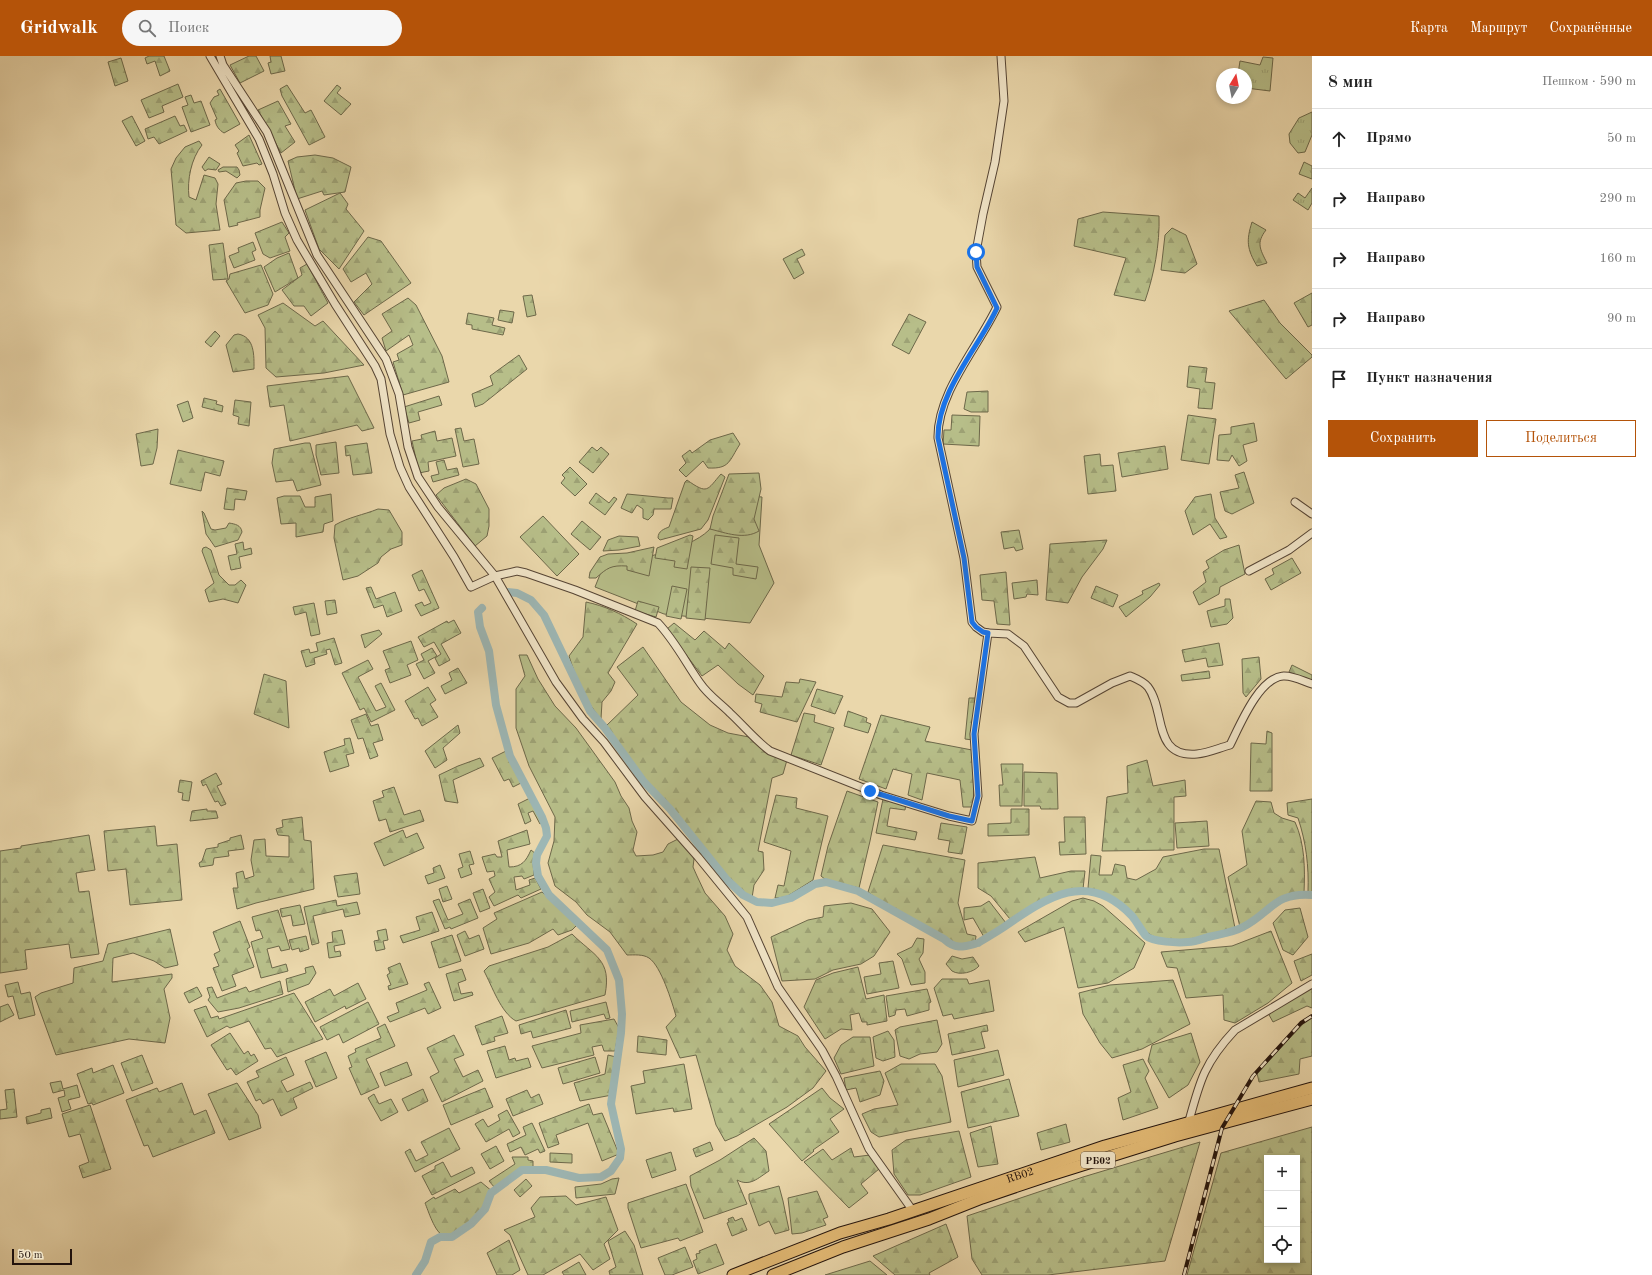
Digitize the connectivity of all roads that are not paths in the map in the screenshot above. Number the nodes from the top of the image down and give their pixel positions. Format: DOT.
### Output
graph roads {
  1 [pos="210,56"];
  2 [pos="220,56"];
  3 [pos="1001,56"];
  4 [pos="381,364"];
  5 [pos="1295,502"];
  6 [pos="1312,514"];
  7 [pos="1312,533"];
  8 [pos="1249,571"];
  9 [pos="495,576"];
  10 [pos="988,633"];
  11 [pos="1312,684"];
  12 [pos="1312,984"];
  13 [pos="1312,1088"];
  14 [pos="1312,1099"];
  15 [pos="1189,1121"];
  16 [pos="913,1211"];
  17 [pos="733,1275"];
  18 [pos="773,1275"];
  1 -- 4 [label="street"];
  2 -- 4 [label="street"];
  3 -- 10 [label="street"];
  4 -- 9 [label="street"];
  4 -- 9 [label="street"];
  5 -- 6 [label="street"];
  7 -- 8 [label="street"];
  9 -- 10 [label="street"];
  9 -- 16 [label="street"];
  10 -- 11 [label="street"];
  12 -- 15 [label="street"];
  13 -- 15 [label="highway, RB02 / РБ02"];
  14 -- 18 [label="highway, RB02 / РБ02"];
  15 -- 16 [label="highway, RB02 / РБ02"];
  16 -- 17 [label="highway, RB02 / РБ02"];
}
